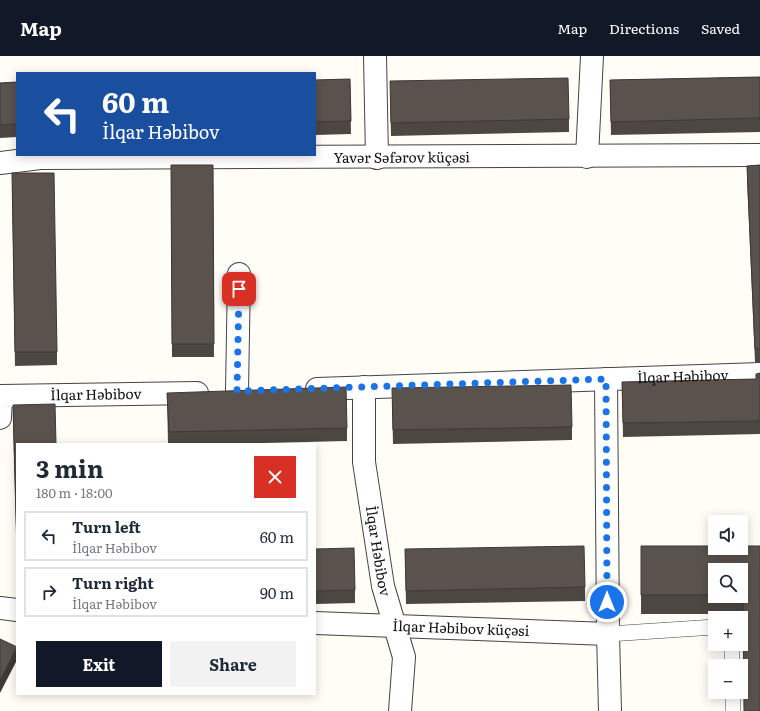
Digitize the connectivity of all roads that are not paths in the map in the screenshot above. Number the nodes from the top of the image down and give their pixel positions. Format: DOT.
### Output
graph roads {
  1 [pos="375,56"];
  2 [pos="592,56"];
  3 [pos="760,155"];
  4 [pos="587,157"];
  5 [pos="377,158"];
  6 [pos="0,163"];
  7 [pos="239,274"];
  8 [pos="760,374"];
  9 [pos="606,379"];
  10 [pos="364,387"];
  11 [pos="300,389"];
  12 [pos="0,393"];
  13 [pos="0,418"];
  14 [pos="0,608"];
  15 [pos="16,610"];
  16 [pos="316,623"];
  17 [pos="394,626"];
  18 [pos="708,627"];
  19 [pos="608,634"];
  20 [pos="733,699"];
  21 [pos="400,711"];
  22 [pos="610,711"];
  23 [pos="733,711"];
  1 -- 5 [label="street"];
  2 -- 4 [label="street"];
  3 -- 4 [label="street, Yavər Səfərov küçəsi"];
  4 -- 5 [label="street, Yavər Səfərov küçəsi"];
  5 -- 6 [label="street, Yavər Səfərov küçəsi"];
  7 -- 12 [label="street, İlqar Həbibov"];
  8 -- 9 [label="street, İlqar Həbibov"];
  9 -- 10 [label="street, İlqar Həbibov"];
  9 -- 19 [label="street"];
  10 -- 11 [label="street, İlqar Həbibov"];
  10 -- 17 [label="street, İlqar Həbibov"];
  12 -- 13 [label="street, İlqar Həbibov"];
  14 -- 15 [label="street"];
  16 -- 17 [label="street, İlqar Həbibov küçəsi"];
  17 -- 19 [label="street, İlqar Həbibov küçəsi"];
  17 -- 21 [label="street, İlqar Həbibov"];
  18 -- 19 [label="lane"];
  19 -- 22 [label="street"];
  20 -- 23 [label="lane"];
}
